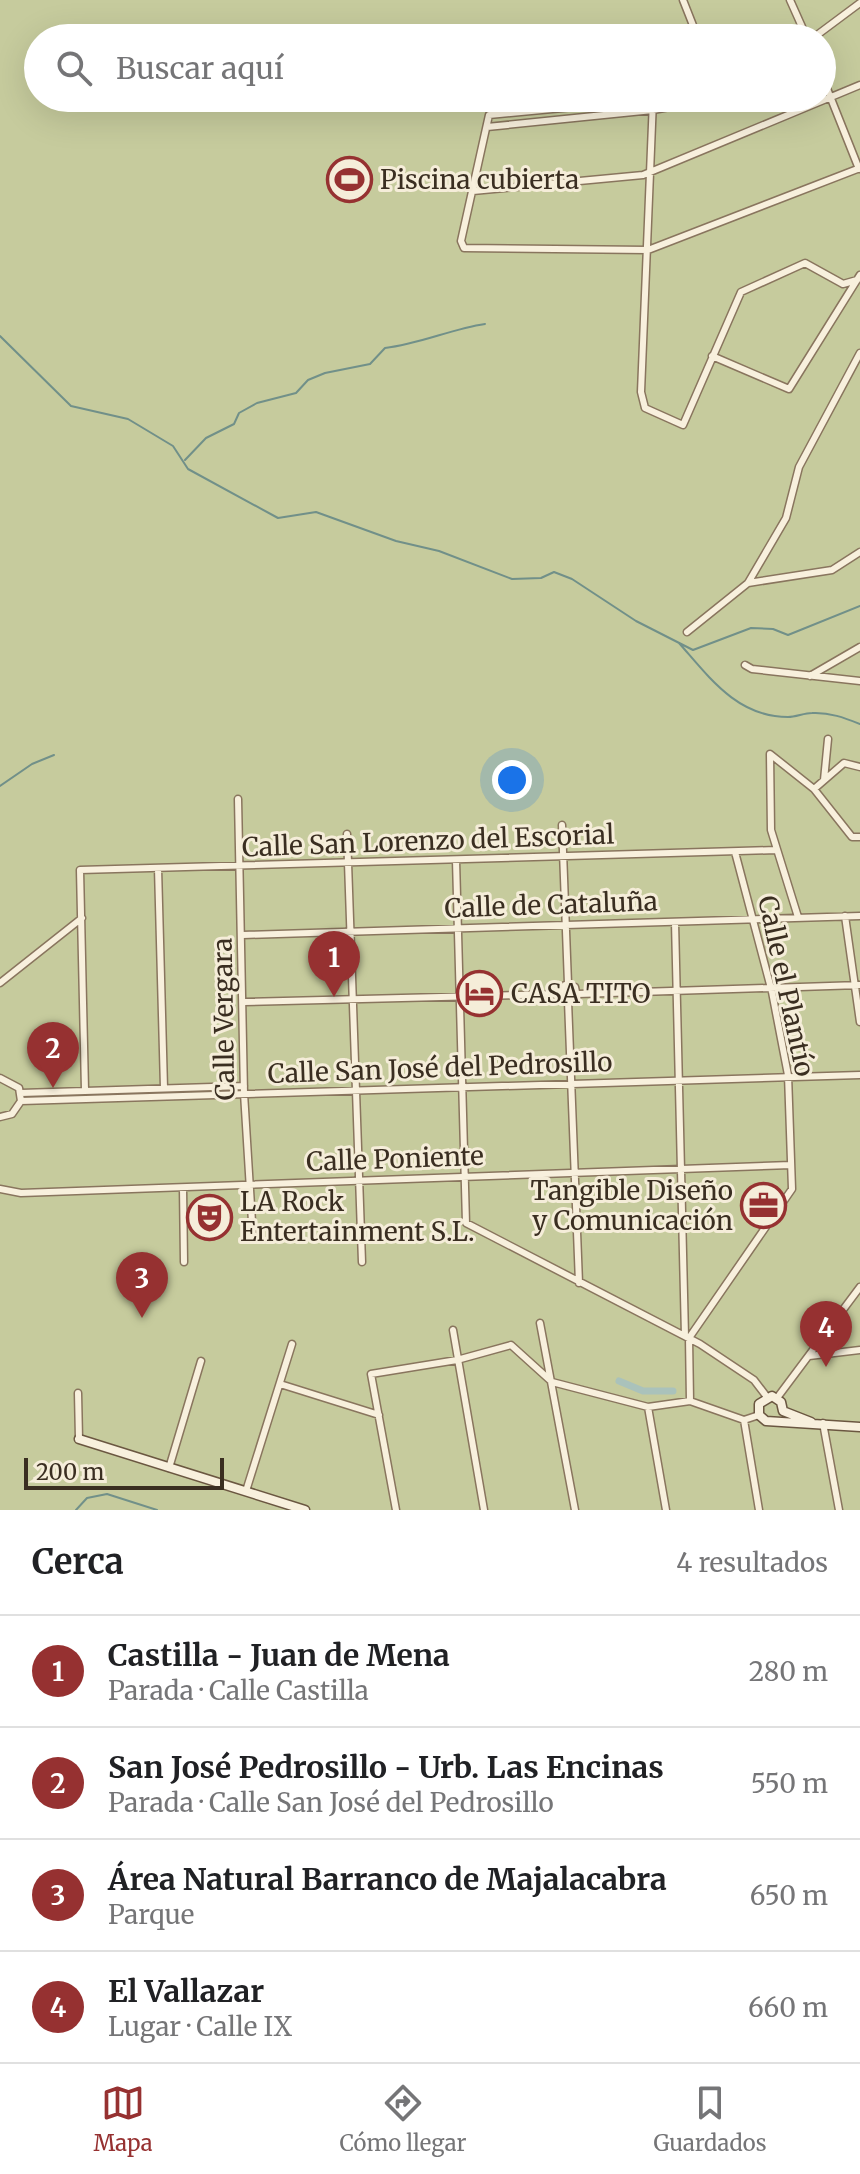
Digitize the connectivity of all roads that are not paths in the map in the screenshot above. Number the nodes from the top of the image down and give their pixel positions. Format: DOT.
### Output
graph roads {
  1 [pos="683,0"];
  2 [pos="790,0"];
  3 [pos="857,2"];
  4 [pos="692,24"];
  5 [pos="800,24"];
  6 [pos="830,24"];
  7 [pos="860,85"];
  8 [pos="836,95"];
  9 [pos="836,111"];
  10 [pos="522,112"];
  11 [pos="633,112"];
  12 [pos="653,112"];
  13 [pos="794,112"];
  14 [pos="487,127"];
  15 [pos="860,169"];
  16 [pos="651,171"];
  17 [pos="473,191"];
  18 [pos="648,250"];
  19 [pos="859,278"];
  20 [pos="860,353"];
  21 [pos="712,356"];
  22 [pos="860,552"];
  23 [pos="748,583"];
  24 [pos="687,632"];
  25 [pos="860,647"];
  26 [pos="745,665"];
  27 [pos="810,676"];
  28 [pos="860,681"];
  29 [pos="828,739"];
  30 [pos="860,767"];
  31 [pos="824,780"];
  32 [pos="814,789"];
  33 [pos="238,799"];
  34 [pos="562,825"];
  35 [pos="347,834"];
  36 [pos="860,837"];
  37 [pos="776,850"];
  38 [pos="735,852"];
  39 [pos="564,856"];
  40 [pos="456,860"];
  41 [pos="348,865"];
  42 [pos="239,867"];
  43 [pos="158,868"];
  44 [pos="845,916"];
  45 [pos="860,916"];
  46 [pos="798,917"];
  47 [pos="82,918"];
  48 [pos="752,919"];
  49 [pos="675,922"];
  50 [pos="566,925"];
  51 [pos="459,928"];
  52 [pos="350,932"];
  53 [pos="243,935"];
  54 [pos="0,983"];
  55 [pos="568,984"];
  56 [pos="857,985"];
  57 [pos="771,989"];
  58 [pos="676,990"];
  59 [pos="560,994"];
  60 [pos="578,994"];
  61 [pos="460,996"];
  62 [pos="352,999"];
  63 [pos="568,1001"];
  64 [pos="244,1002"];
  65 [pos="860,1022"];
  66 [pos="860,1075"];
  67 [pos="788,1077"];
  68 [pos="0,1078"];
  69 [pos="679,1080"];
  70 [pos="570,1084"];
  71 [pos="164,1088"];
  72 [pos="463,1088"];
  73 [pos="85,1090"];
  74 [pos="244,1090"];
  75 [pos="354,1091"];
  76 [pos="21,1093"];
  77 [pos="21,1101"];
  78 [pos="0,1117"];
  79 [pos="791,1165"];
  80 [pos="682,1169"];
  81 [pos="574,1174"];
  82 [pos="465,1177"];
  83 [pos="358,1181"];
  84 [pos="250,1184"];
  85 [pos="183,1188"];
  86 [pos="0,1189"];
  87 [pos="253,1238"];
  88 [pos="184,1262"];
  89 [pos="362,1262"];
  90 [pos="579,1283"];
  91 [pos="860,1287"];
  92 [pos="540,1323"];
  93 [pos="453,1330"];
  94 [pos="687,1337"];
  95 [pos="292,1344"];
  96 [pos="860,1350"];
  97 [pos="809,1356"];
  98 [pos="457,1360"];
  99 [pos="201,1361"];
  100 [pos="552,1382"];
  101 [pos="280,1384"];
  102 [pos="78,1393"];
  103 [pos="767,1397"];
  104 [pos="777,1398"];
  105 [pos="690,1401"];
  106 [pos="648,1407"];
  107 [pos="783,1411"];
  108 [pos="379,1415"];
  109 [pos="759,1415"];
  110 [pos="744,1420"];
  111 [pos="772,1422"];
  112 [pos="811,1422"];
  113 [pos="822,1422"];
  114 [pos="860,1427"];
  115 [pos="79,1439"];
  116 [pos="169,1468"];
  117 [pos="246,1491"];
  118 [pos="305,1510"];
  119 [pos="396,1510"];
  120 [pos="484,1510"];
  121 [pos="575,1510"];
  122 [pos="666,1510"];
  123 [pos="759,1510"];
  124 [pos="839,1510"];
  1 -- 4 [label="street"];
  2 -- 5 [label="street"];
  3 -- 6 [label="street"];
  7 -- 8 [label="street"];
  9 -- 15 [label="street"];
  10 -- 14 [label="street"];
  11 -- 14 [label="street"];
  12 -- 16 [label="street"];
  13 -- 16 [label="street"];
  14 -- 17 [label="street"];
  15 -- 18 [label="street"];
  16 -- 17 [label="street"];
  16 -- 18 [label="street"];
  17 -- 18 [label="street"];
  18 -- 21 [label="street"];
  19 -- 21 [label="street"];
  19 -- 21 [label="street"];
  20 -- 23 [label="street"];
  22 -- 23 [label="street"];
  23 -- 24 [label="street"];
  25 -- 27 [label="street"];
  26 -- 27 [label="street"];
  27 -- 28 [label="street"];
  29 -- 31 [label="street"];
  30 -- 31 [label="street"];
  31 -- 32 [label="street"];
  32 -- 36 [label="street"];
  32 -- 37 [label="street"];
  33 -- 42 [label="street, Calle Vergara"];
  34 -- 39 [label="street"];
  35 -- 41 [label="street"];
  37 -- 38 [label="street, Calle San Lorenzo del Escorial"];
  37 -- 46 [label="street"];
  38 -- 39 [label="street, Calle San Lorenzo del Escorial"];
  38 -- 48 [label="street, Calle el Plantío"];
  39 -- 40 [label="street, Calle San Lorenzo del Escorial"];
  39 -- 50 [label="street"];
  40 -- 41 [label="street, Calle San Lorenzo del Escorial"];
  40 -- 51 [label="street"];
  41 -- 42 [label="street, Calle San Lorenzo del Escorial"];
  41 -- 52 [label="street"];
  42 -- 43 [label="street, Calle San Lorenzo del Escorial"];
  42 -- 53 [label="street, Calle Vergara"];
  43 -- 47 [label="street, Calle San Lorenzo del Escorial"];
  43 -- 71 [label="street"];
  44 -- 45 [label="street, Calle de Cataluña"];
  44 -- 46 [label="street, Calle de Cataluña"];
  44 -- 56 [label="street"];
  46 -- 48 [label="street, Calle de Cataluña"];
  47 -- 54 [label="street"];
  47 -- 73 [label="street"];
  48 -- 49 [label="street, Calle de Cataluña"];
  48 -- 57 [label="street, Calle el Plantío"];
  49 -- 50 [label="street, Calle de Cataluña"];
  49 -- 58 [label="street"];
  50 -- 51 [label="street, Calle de Cataluña"];
  50 -- 55 [label="street"];
  51 -- 52 [label="street, Calle de Cataluña"];
  51 -- 61 [label="street"];
  52 -- 53 [label="street, Calle de Cataluña"];
  52 -- 62 [label="street"];
  53 -- 64 [label="street, Calle Vergara"];
  55 -- 59 [label="street"];
  55 -- 60 [label="street"];
  56 -- 57 [label="street"];
  56 -- 65 [label="street"];
  57 -- 58 [label="street"];
  57 -- 67 [label="street, Calle el Plantío"];
  58 -- 60 [label="street"];
  58 -- 69 [label="street"];
  59 -- 61 [label="street"];
  59 -- 63 [label="street"];
  60 -- 63 [label="street"];
  61 -- 62 [label="street"];
  61 -- 72 [label="street"];
  62 -- 64 [label="street"];
  62 -- 75 [label="street"];
  63 -- 70 [label="street"];
  64 -- 74 [label="street, Calle Vergara"];
  66 -- 67 [label="street, Calle San José del Pedrosillo"];
  67 -- 69 [label="street, Calle San José del Pedrosillo"];
  67 -- 79 [label="street, Calle el Plantío"];
  68 -- 76 [label="street"];
  69 -- 70 [label="street, Calle San José del Pedrosillo"];
  69 -- 80 [label="street"];
  70 -- 72 [label="street, Calle San José del Pedrosillo"];
  70 -- 81 [label="street"];
  71 -- 73 [label="street, Calle San José del Pedrosillo"];
  71 -- 74 [label="street, Calle San José del Pedrosillo"];
  72 -- 75 [label="street, Calle San José del Pedrosillo"];
  72 -- 82 [label="street"];
  73 -- 76 [label="street, Calle San José del Pedrosillo"];
  74 -- 75 [label="street, Calle San José del Pedrosillo"];
  74 -- 77 [label="street, Calle San José del Pedrosillo"];
  74 -- 84 [label="street, Calle Vergara"];
  75 -- 83 [label="street"];
  76 -- 77 [label="street"];
  77 -- 78 [label="street"];
  79 -- 80 [label="street, Calle Poniente"];
  79 -- 94 [label="street, Calle el Plantío"];
  80 -- 81 [label="street, Calle Poniente"];
  80 -- 94 [label="street"];
  81 -- 82 [label="street, Calle Poniente"];
  81 -- 90 [label="street"];
  82 -- 83 [label="street, Calle Poniente"];
  82 -- 90 [label="street"];
  83 -- 84 [label="street, Calle Poniente"];
  83 -- 89 [label="street"];
  84 -- 85 [label="street, Calle Poniente"];
  84 -- 87 [label="street, Calle Vergara"];
  85 -- 86 [label="street, Calle Poniente"];
  85 -- 88 [label="street"];
  90 -- 94 [label="street"];
  91 -- 97 [label="street"];
  92 -- 100 [label="street"];
  93 -- 98 [label="street"];
  94 -- 103 [label="street"];
  94 -- 105 [label="street"];
  95 -- 101 [label="street"];
  96 -- 97 [label="street"];
  97 -- 104 [label="street"];
  98 -- 100 [label="street"];
  98 -- 108 [label="street"];
  98 -- 120 [label="street"];
  99 -- 116 [label="street"];
  100 -- 106 [label="street"];
  100 -- 121 [label="street"];
  101 -- 108 [label="street"];
  101 -- 117 [label="street"];
  102 -- 115 [label="street"];
  103 -- 104 [label="street"];
  103 -- 109 [label="street"];
  104 -- 107 [label="street"];
  105 -- 106 [label="street"];
  105 -- 110 [label="street"];
  106 -- 122 [label="street"];
  107 -- 111 [label="street"];
  107 -- 112 [label="street"];
  108 -- 119 [label="street"];
  109 -- 110 [label="street"];
  109 -- 111 [label="street"];
  110 -- 123 [label="street"];
  111 -- 112 [label="street"];
  112 -- 113 [label="street"];
  113 -- 114 [label="street"];
  113 -- 124 [label="street"];
  115 -- 116 [label="street"];
  116 -- 117 [label="street"];
  117 -- 118 [label="street"];
}
